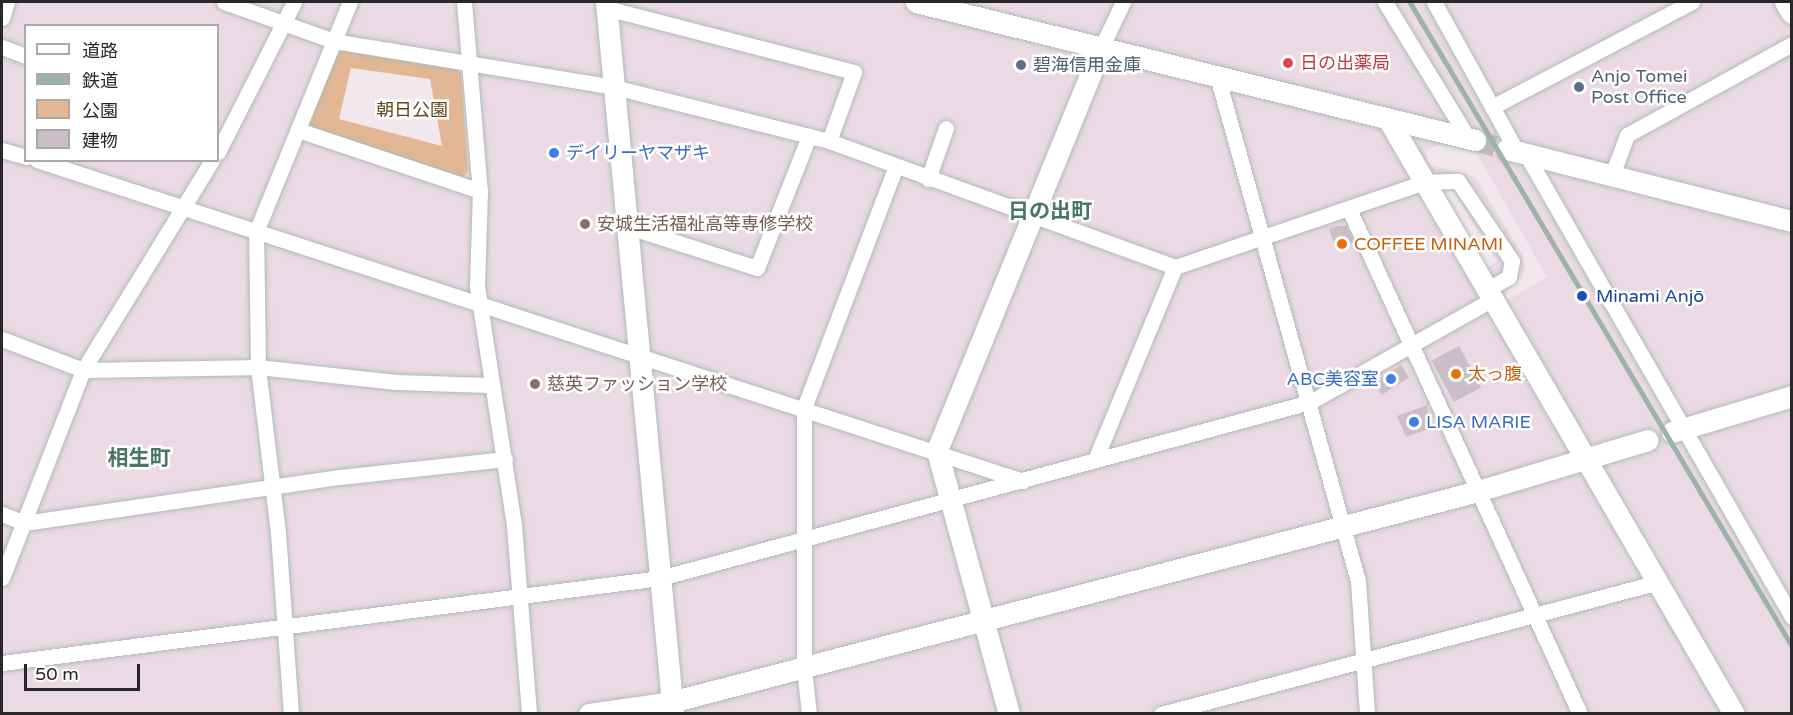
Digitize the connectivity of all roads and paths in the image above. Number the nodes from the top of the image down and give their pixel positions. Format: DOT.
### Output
graph roads {
  1 [pos="7,2"];
  2 [pos="224,2"];
  3 [pos="294,2"];
  4 [pos="350,2"];
  5 [pos="464,2"];
  6 [pos="916,2"];
  7 [pos="1123,2"];
  8 [pos="1384,2"];
  9 [pos="1435,2"];
  10 [pos="1692,2"];
  11 [pos="1785,2"];
  12 [pos="606,5"];
  13 [pos="1791,13"];
  14 [pos="2,18"];
  15 [pos="282,23"];
  16 [pos="334,41"];
  17 [pos="1791,44"];
  18 [pos="2,46"];
  19 [pos="1101,48"];
  20 [pos="24,55"];
  21 [pos="469,63"];
  22 [pos="1218,79"];
  23 [pos="614,87"];
  24 [pos="1492,108"];
  25 [pos="1388,119"];
  26 [pos="946,128"];
  27 [pos="298,130"];
  28 [pos="222,135"];
  29 [pos="809,136"];
  30 [pos="1472,139"];
  31 [pos="829,141"];
  32 [pos="2,150"];
  33 [pos="1517,153"];
  34 [pos="24,156"];
  35 [pos="44,162"];
  36 [pos="211,162"];
  37 [pos="895,168"];
  38 [pos="1612,175"];
  39 [pos="928,179"];
  40 [pos="1425,182"];
  41 [pos="480,190"];
  42 [pos="182,208"];
  43 [pos="1348,209"];
  44 [pos="1032,215"];
  45 [pos="1791,221"];
  46 [pos="629,227"];
  47 [pos="256,232"];
  48 [pos="1262,238"];
  49 [pos="1175,267"];
  50 [pos="1490,294"];
  51 [pos="480,305"];
  52 [pos="2,339"];
  53 [pos="1409,346"];
  54 [pos="637,356"];
  55 [pos="258,367"];
  56 [pos="83,370"];
  57 [pos="489,385"];
  58 [pos="1791,396"];
  59 [pos="1310,402"];
  60 [pos="804,408"];
  61 [pos="1678,430"];
  62 [pos="1648,440"];
  63 [pos="937,450"];
  64 [pos="1588,456"];
  65 [pos="505,459"];
  66 [pos="1095,460"];
  67 [pos="1023,481"];
  68 [pos="271,489"];
  69 [pos="1478,490"];
  70 [pos="949,501"];
  71 [pos="2,514"];
  72 [pos="24,523"];
  73 [pos="1344,525"];
  74 [pos="804,538"];
  75 [pos="2,578"];
  76 [pos="660,578"];
  77 [pos="1659,582"];
  78 [pos="520,596"];
  79 [pos="1534,612"];
  80 [pos="1791,617"];
  81 [pos="984,620"];
  82 [pos="283,627"];
  83 [pos="1365,659"];
  84 [pos="2,663"];
  85 [pos="804,668"];
  86 [pos="672,708"];
  87 [pos="291,714"];
  88 [pos="529,714"];
  89 [pos="589,714"];
  90 [pos="809,714"];
  91 [pos="1009,714"];
  92 [pos="1161,714"];
  93 [pos="1367,714"];
  94 [pos="1580,714"];
  95 [pos="1734,714"];
  1 -- 14 [label="street"];
  2 -- 15 [label="street"];
  3 -- 15 [label="street"];
  4 -- 16 [label="street"];
  5 -- 21 [label="street"];
  6 -- 19 [label="street"];
  7 -- 19 [label="street"];
  8 -- 30 [label="street"];
  9 -- 24 [label="street"];
  10 -- 24 [label="street"];
  11 -- 13 [label="street"];
  12 -- 23 [label="street"];
  12 -- 31 [label="street"];
  15 -- 16 [label="street"];
  15 -- 28 [label="street"];
  16 -- 21 [label="street"];
  16 -- 27 [label="street"];
  17 -- 38 [label="street"];
  18 -- 20 [label="street"];
  19 -- 22 [label="street"];
  19 -- 44 [label="street"];
  21 -- 23 [label="street"];
  21 -- 41 [label="street"];
  22 -- 25 [label="street"];
  22 -- 48 [label="street"];
  23 -- 29 [label="street"];
  23 -- 46 [label="street"];
  24 -- 33 [label="street"];
  25 -- 30 [label="street"];
  25 -- 40 [label="street"];
  26 -- 39 [label="street"];
  27 -- 41 [label="street"];
  27 -- 47 [label="street"];
  29 -- 31 [label="street"];
  29 -- 46 [label="street"];
  31 -- 37 [label="street"];
  32 -- 34 [label="street"];
  33 -- 38 [label="street"];
  33 -- 61 [label="street"];
  35 -- 42 [label="street"];
  36 -- 42 [label="street"];
  37 -- 39 [label="street"];
  37 -- 60 [label="street"];
  38 -- 45 [label="street"];
  39 -- 44 [label="street"];
  40 -- 43 [label="street"];
  40 -- 50 [label="street"];
  40 -- 50 [label="street"];
  41 -- 51 [label="street"];
  42 -- 47 [label="street"];
  42 -- 56 [label="street"];
  43 -- 48 [label="street"];
  43 -- 53 [label="street"];
  44 -- 49 [label="street"];
  44 -- 63 [label="street"];
  46 -- 54 [label="street"];
  47 -- 51 [label="street"];
  47 -- 55 [label="street"];
  48 -- 49 [label="street"];
  48 -- 59 [label="street"];
  49 -- 66 [label="street"];
  50 -- 53 [label="street"];
  50 -- 64 [label="street"];
  51 -- 54 [label="street"];
  51 -- 57 [label="street"];
  52 -- 56 [label="street"];
  53 -- 59 [label="street"];
  53 -- 69 [label="street"];
  54 -- 60 [label="street"];
  54 -- 76 [label="street"];
  55 -- 56 [label="street"];
  55 -- 57 [label="street"];
  55 -- 68 [label="street"];
  56 -- 72 [label="street"];
  57 -- 65 [label="street"];
  58 -- 61 [label="street"];
  59 -- 66 [label="street"];
  59 -- 73 [label="street"];
  60 -- 63 [label="street"];
  60 -- 74 [label="street"];
  61 -- 80 [label="street"];
  62 -- 64 [label="street"];
  63 -- 67 [label="street"];
  63 -- 70 [label="street"];
  64 -- 69 [label="street"];
  64 -- 77 [label="street"];
  65 -- 68 [label="street"];
  65 -- 78 [label="street"];
  66 -- 67 [label="street"];
  67 -- 70 [label="street"];
  68 -- 72 [label="street"];
  68 -- 82 [label="street"];
  69 -- 73 [label="street"];
  69 -- 79 [label="street"];
  70 -- 74 [label="street"];
  70 -- 81 [label="street"];
  71 -- 72 [label="street"];
  72 -- 75 [label="street"];
  73 -- 81 [label="street"];
  73 -- 83 [label="street"];
  74 -- 76 [label="street"];
  74 -- 85 [label="street"];
  76 -- 78 [label="street"];
  76 -- 86 [label="street"];
  77 -- 79 [label="street"];
  77 -- 95 [label="street"];
  78 -- 82 [label="street"];
  78 -- 88 [label="street"];
  79 -- 83 [label="street"];
  79 -- 94 [label="street"];
  81 -- 85 [label="street"];
  81 -- 91 [label="street"];
  82 -- 84 [label="street"];
  82 -- 87 [label="street"];
  83 -- 92 [label="street"];
  83 -- 93 [label="street"];
  85 -- 86 [label="street"];
  85 -- 90 [label="street"];
  86 -- 89 [label="street"];
}
